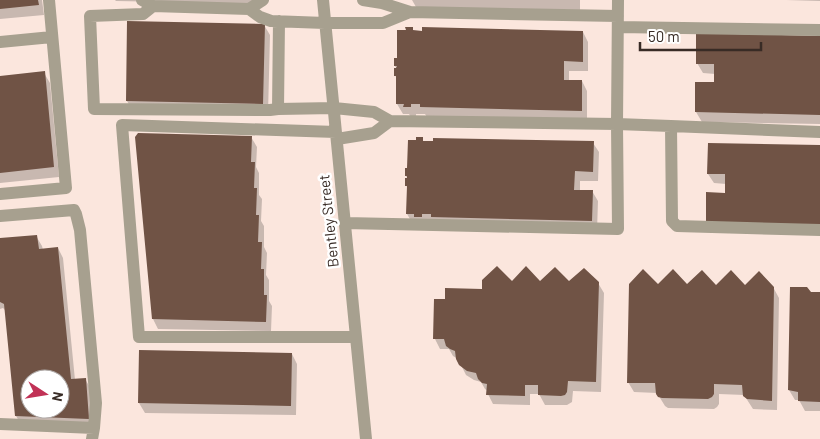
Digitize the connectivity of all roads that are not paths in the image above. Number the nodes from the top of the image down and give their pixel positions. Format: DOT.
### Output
graph roads {
  1 [pos="49,0"];
  2 [pos="263,0"];
  3 [pos="323,0"];
  4 [pos="363,0"];
  5 [pos="618,0"];
  6 [pos="382,2"];
  7 [pos="148,3"];
  8 [pos="248,9"];
  9 [pos="410,12"];
  10 [pos="279,21"];
  11 [pos="618,22"];
  12 [pos="326,23"];
  13 [pos="820,30"];
  14 [pos="52,37"];
  15 [pos="0,42"];
  16 [pos="334,108"];
  17 [pos="278,109"];
  18 [pos="390,122"];
  19 [pos="618,124"];
  20 [pos="671,126"];
  21 [pos="820,132"];
  22 [pos="336,135"];
  23 [pos="0,194"];
  24 [pos="0,216"];
  25 [pos="345,223"];
  26 [pos="820,230"];
  27 [pos="356,337"];
  28 [pos="0,424"];
  29 [pos="93,433"];
  30 [pos="366,439"];
  1 -- 14 [label="street"];
  2 -- 8 [label="street"];
  3 -- 12 [label="street, Bentley Street"];
  4 -- 6 [label="street"];
  5 -- 11 [label="street"];
  6 -- 9 [label="street"];
  7 -- 8 [label="street"];
  7 -- 17 [label="street"];
  8 -- 10 [label="street"];
  9 -- 11 [label="street"];
  9 -- 12 [label="street"];
  10 -- 12 [label="street"];
  10 -- 17 [label="street"];
  11 -- 13 [label="street"];
  11 -- 19 [label="street"];
  12 -- 16 [label="street, Bentley Street"];
  14 -- 15 [label="street"];
  14 -- 23 [label="street"];
  16 -- 17 [label="street"];
  16 -- 18 [label="street"];
  16 -- 22 [label="street, Bentley Street"];
  18 -- 19 [label="street"];
  18 -- 22 [label="street"];
  19 -- 20 [label="street"];
  19 -- 25 [label="street"];
  20 -- 21 [label="street"];
  20 -- 26 [label="street"];
  22 -- 25 [label="street, Bentley Street"];
  22 -- 27 [label="street"];
  24 -- 29 [label="street"];
  25 -- 27 [label="street, Bentley Street"];
  27 -- 30 [label="street, Bentley Street"];
  28 -- 29 [label="street"];
}
